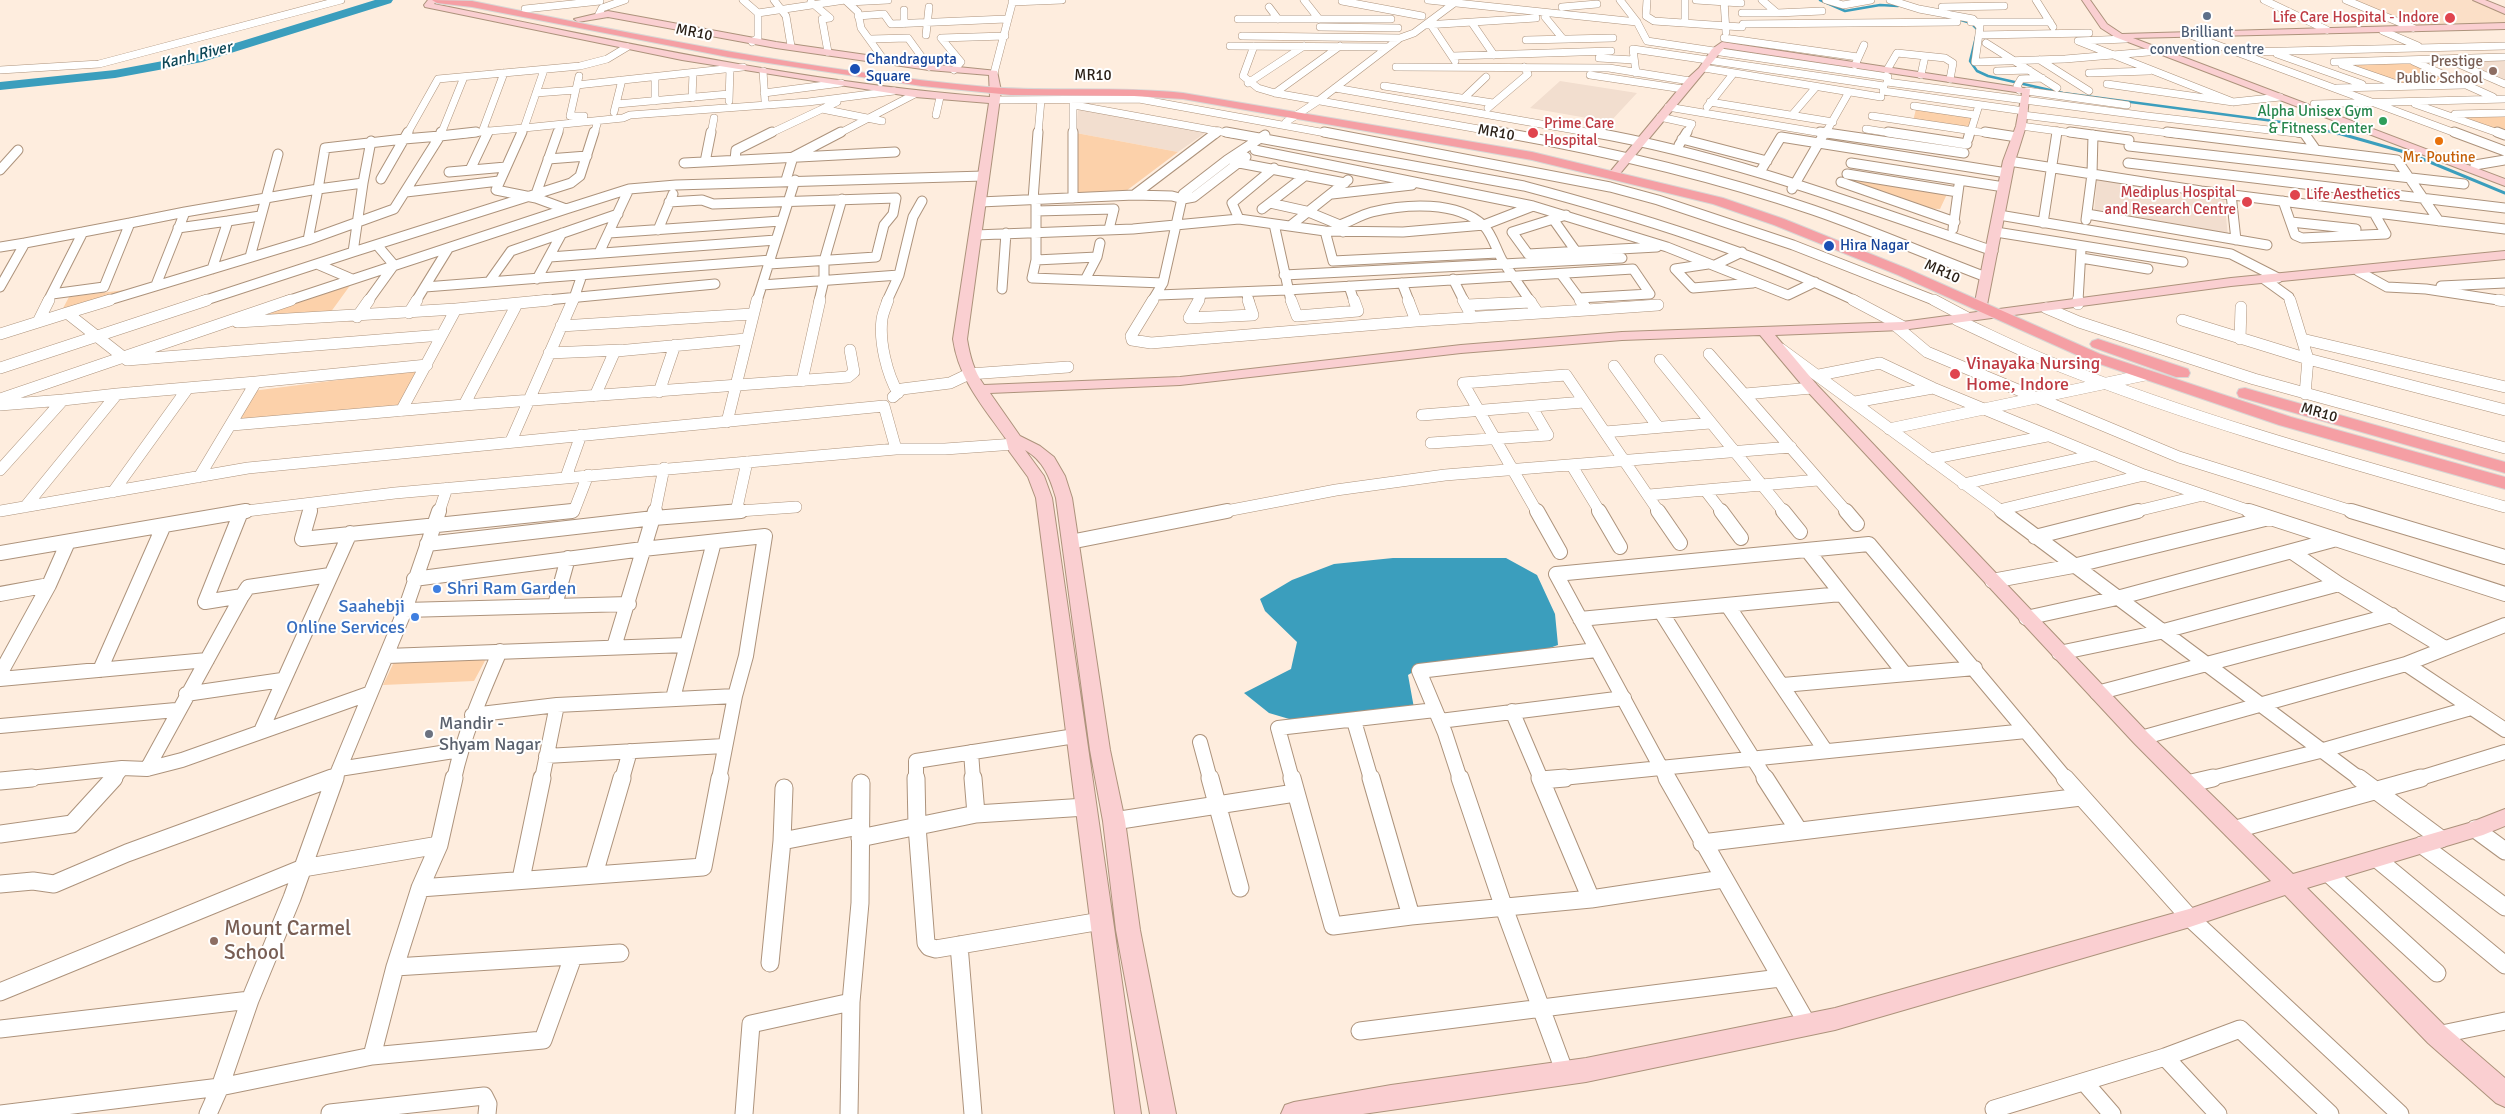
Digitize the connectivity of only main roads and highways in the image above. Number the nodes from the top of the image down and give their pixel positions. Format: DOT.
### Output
graph roads {
  1 [pos="437,0"];
  2 [pos="485,0"];
  3 [pos="995,87"];
  4 [pos="1618,171"];
  5 [pos="1982,301"];
  6 [pos="2505,468"];
  7 [pos="2505,483"];
  1 -- 3 [label="main road, MR10"];
  2 -- 3 [label="main road, MR10"];
  3 -- 4 [label="main road, MR10"];
  4 -- 5 [label="main road, MR10"];
  4 -- 5 [label="main road, MR10"];
  5 -- 6 [label="main road, MR10"];
  5 -- 7 [label="main road, MR10"];
}
